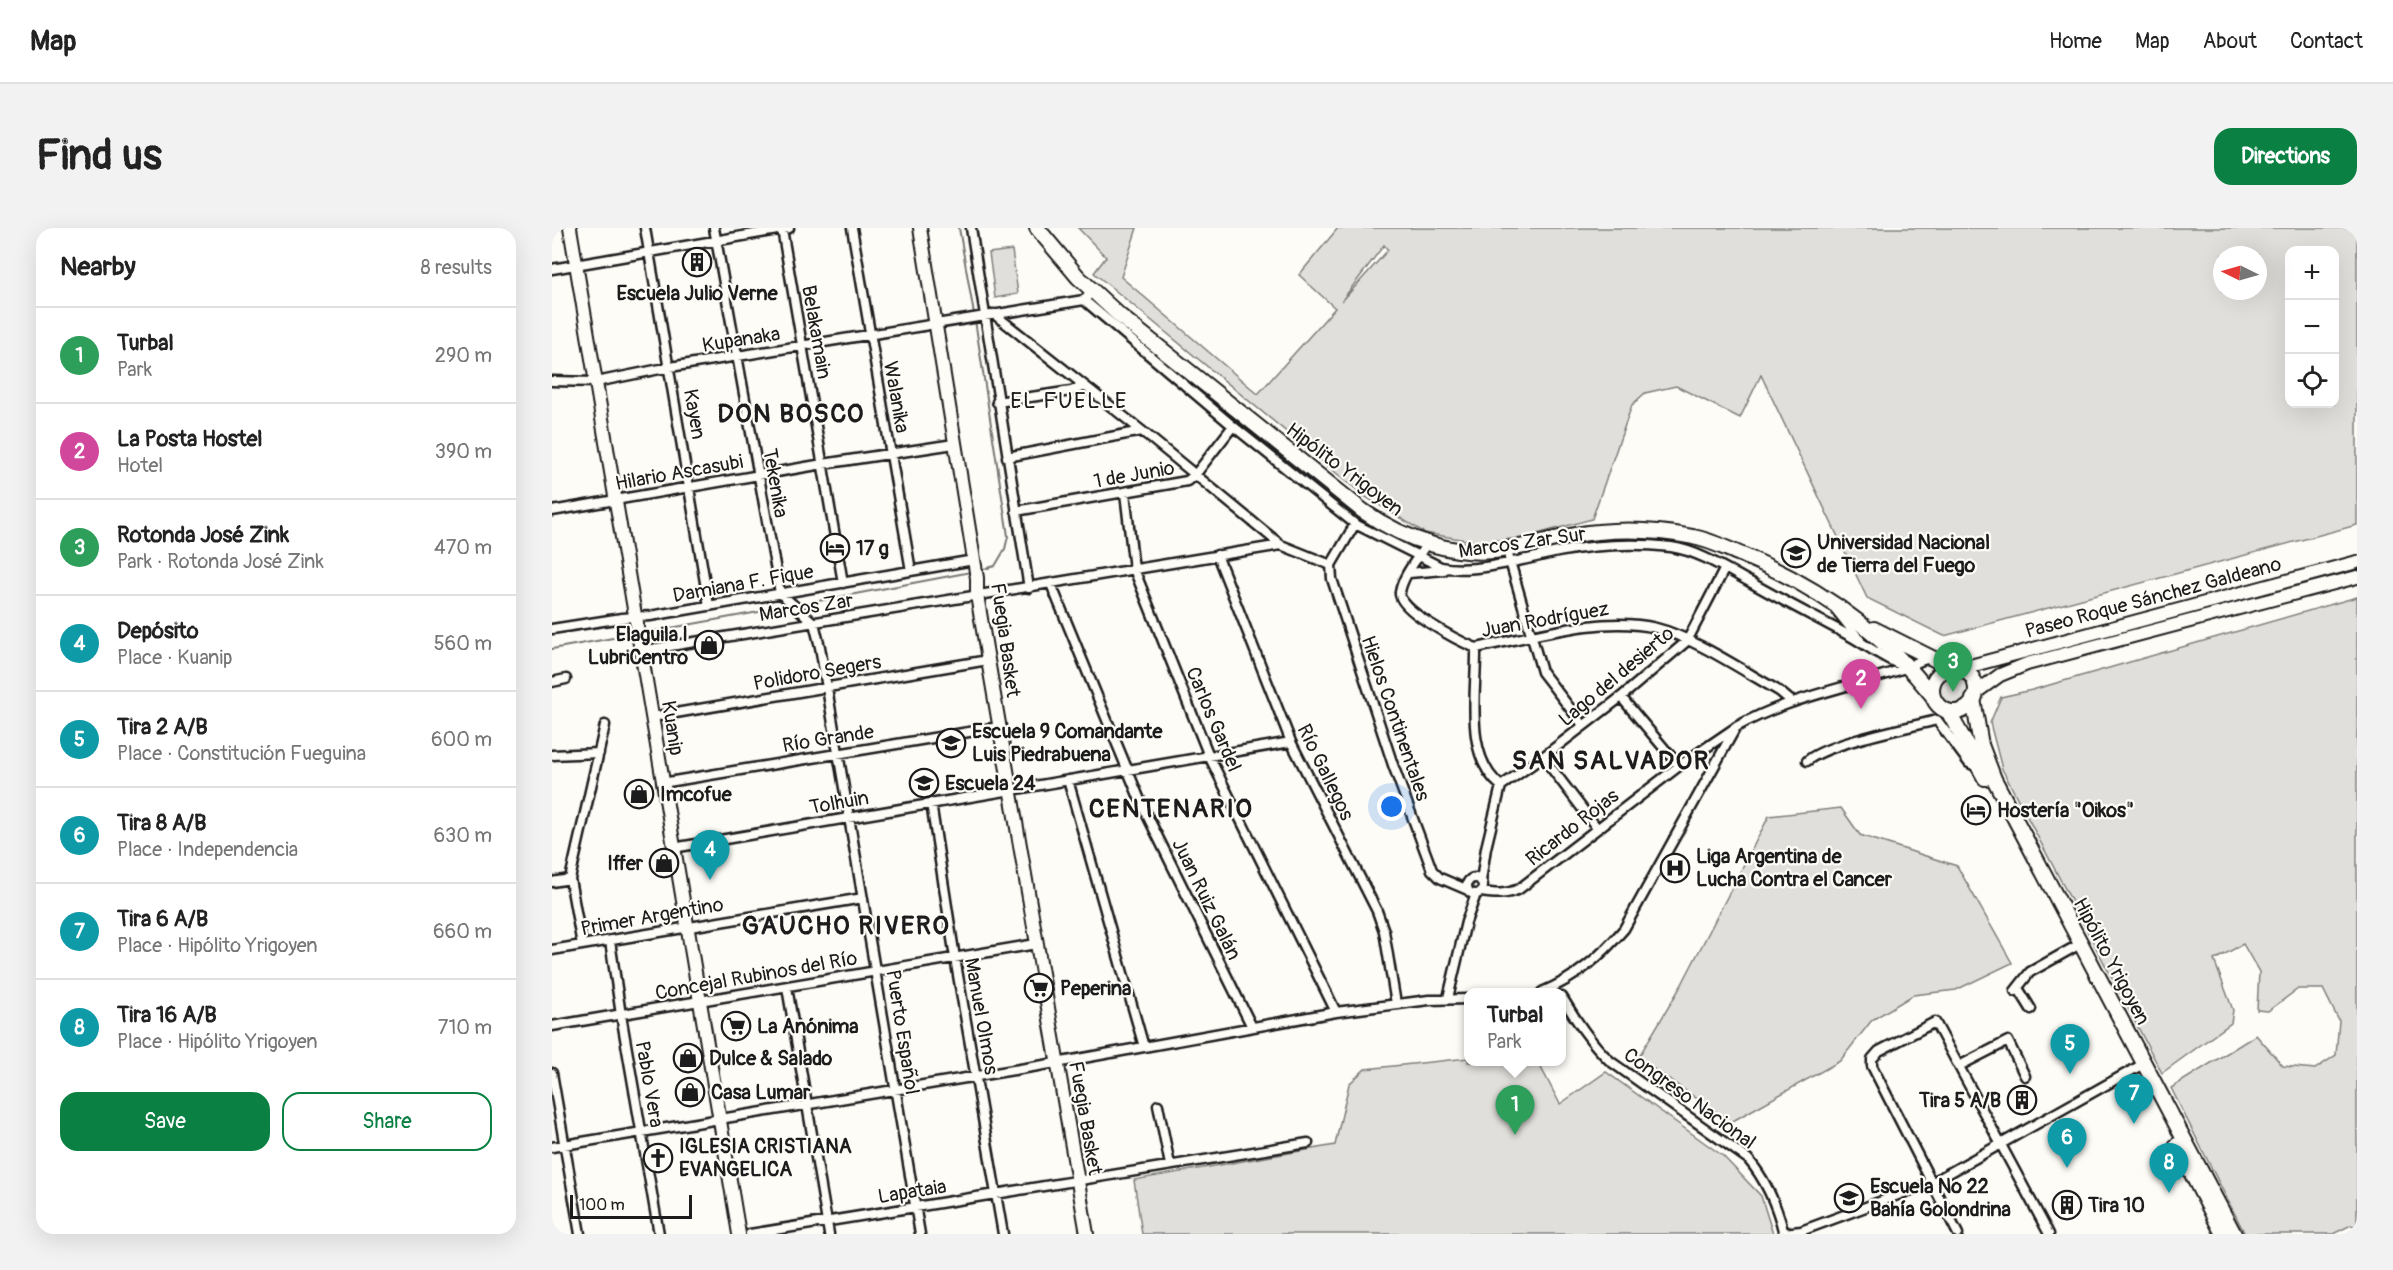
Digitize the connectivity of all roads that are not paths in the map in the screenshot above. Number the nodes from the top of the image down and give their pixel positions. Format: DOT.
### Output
graph roads {
  1 [pos="570,228"];
  2 [pos="645,228"];
  3 [pos="714,228"];
  4 [pos="852,228"];
  5 [pos="920,228"];
  6 [pos="971,228"];
  7 [pos="1037,228"];
  8 [pos="786,229"];
  9 [pos="716,241"];
  10 [pos="649,252"];
  11 [pos="577,265"];
  12 [pos="552,269"];
  13 [pos="1088,296"];
  14 [pos="994,314"];
  15 [pos="981,316"];
  16 [pos="934,324"];
  17 [pos="870,334"];
  18 [pos="803,346"];
  19 [pos="738,356"];
  20 [pos="670,367"];
  21 [pos="552,381"];
  22 [pos="596,382"];
  23 [pos="1085,386"];
  24 [pos="998,402"];
  25 [pos="1233,426"];
  26 [pos="1143,431"];
  27 [pos="954,444"];
  28 [pos="890,454"];
  29 [pos="1006,457"];
  30 [pos="823,464"];
  31 [pos="757,475"];
  32 [pos="1195,475"];
  33 [pos="691,487"];
  34 [pos="1125,493"];
  35 [pos="615,500"];
  36 [pos="552,511"];
  37 [pos="1016,511"];
  38 [pos="1356,524"];
  39 [pos="1427,543"];
  40 [pos="1281,545"];
  41 [pos="1217,555"];
  42 [pos="1509,556"];
  43 [pos="1419,557"];
  44 [pos="974,560"];
  45 [pos="2357,562"];
  46 [pos="1331,565"];
  47 [pos="1725,568"];
  48 [pos="1449,569"];
  49 [pos="1134,570"];
  50 [pos="911,571"];
  51 [pos="1408,573"];
  52 [pos="2357,577"];
  53 [pos="843,583"];
  54 [pos="1051,584"];
  55 [pos="1029,588"];
  56 [pos="780,593"];
  57 [pos="977,595"];
  58 [pos="1826,598"];
  59 [pos="709,606"];
  60 [pos="2186,608"];
  61 [pos="635,621"];
  62 [pos="2189,622"];
  63 [pos="814,623"];
  64 [pos="1864,624"];
  65 [pos="552,629"];
  66 [pos="1532,637"];
  67 [pos="1687,641"];
  68 [pos="1862,643"];
  69 [pos="640,646"];
  70 [pos="1476,648"];
  71 [pos="1934,657"];
  72 [pos="1884,658"];
  73 [pos="988,660"];
  74 [pos="1907,667"];
  75 [pos="1955,668"];
  76 [pos="1880,676"];
  77 [pos="566,680"];
  78 [pos="552,682"];
  79 [pos="827,687"];
  80 [pos="1932,695"];
  81 [pos="1974,696"];
  82 [pos="1621,697"];
  83 [pos="1791,701"];
  84 [pos="1943,714"];
  85 [pos="652,717"];
  86 [pos="605,725"];
  87 [pos="1583,725"];
  88 [pos="999,727"];
  89 [pos="1736,727"];
  90 [pos="1291,742"];
  91 [pos="600,753"];
  92 [pos="838,753"];
  93 [pos="552,755"];
  94 [pos="1209,756"];
  95 [pos="1543,757"];
  96 [pos="1807,761"];
  97 [pos="1679,766"];
  98 [pos="1127,770"];
  99 [pos="1068,780"];
  100 [pos="662,783"];
  101 [pos="1501,786"];
  102 [pos="1010,789"];
  103 [pos="931,803"];
  104 [pos="850,817"];
  105 [pos="1597,828"];
  106 [pos="674,848"];
  107 [pos="1440,878"];
  108 [pos="570,879"];
  109 [pos="1474,880"];
  110 [pos="552,882"];
  111 [pos="1473,892"];
  112 [pos="863,898"];
  113 [pos="687,927"];
  114 [pos="610,941"];
  115 [pos="1036,944"];
  116 [pos="582,945"];
  117 [pos="2076,945"];
  118 [pos="552,950"];
  119 [pos="955,958"];
  120 [pos="876,972"];
  121 [pos="787,987"];
  122 [pos="1560,988"];
  123 [pos="1448,998"];
  124 [pos="1464,999"];
  125 [pos="699,1002"];
  126 [pos="1566,1004"];
  127 [pos="1396,1005"];
  128 [pos="2031,1009"];
  129 [pos="1336,1012"];
  130 [pos="621,1015"];
  131 [pos="552,1026"];
  132 [pos="1252,1027"];
  133 [pos="1144,1047"];
  134 [pos="1056,1063"];
  135 [pos="2141,1065"];
  136 [pos="1959,1066"];
  137 [pos="552,1073"];
  138 [pos="2025,1076"];
  139 [pos="976,1077"];
  140 [pos="896,1090"];
  141 [pos="554,1099"];
  142 [pos="808,1104"];
  143 [pos="1158,1106"];
  144 [pos="719,1119"];
  145 [pos="642,1132"];
  146 [pos="1308,1143"];
  147 [pos="564,1145"];
  148 [pos="2001,1145"];
  149 [pos="552,1147"];
  150 [pos="1170,1165"];
  151 [pos="1078,1180"];
  152 [pos="1933,1182"];
  153 [pos="996,1194"];
  154 [pos="915,1207"];
  155 [pos="827,1221"];
  156 [pos="1784,1233"];
  157 [pos="580,1234"];
  158 [pos="659,1234"];
  159 [pos="739,1234"];
  160 [pos="750,1234"];
  161 [pos="829,1234"];
  162 [pos="920,1234"];
  163 [pos="1003,1234"];
  164 [pos="1087,1234"];
  165 [pos="1958,1234"];
  166 [pos="2049,1234"];
  167 [pos="2223,1234"];
  168 [pos="2234,1234"];
  1 -- 11 [label="main road, Kuanip"];
  2 -- 10 [label="street, Kayen"];
  3 -- 9 [label="street, Tekenika"];
  4 -- 17 [label="street, Walanika"];
  5 -- 16 [label="main road, Fuegia Basket"];
  6 -- 15 [label="street"];
  7 -- 13 [label="main road, Hipólito Yrigoyen"];
  8 -- 9 [label="street"];
  8 -- 18 [label="street, Belakamain"];
  9 -- 10 [label="street"];
  9 -- 19 [label="street, Tekenika"];
  10 -- 11 [label="street"];
  10 -- 20 [label="street, Kayen"];
  11 -- 12 [label="street"];
  11 -- 22 [label="main road, Kuanip"];
  13 -- 14 [label="street, Kupanaka"];
  13 -- 25 [label="street, Marcos Zar Sur"];
  13 -- 39 [label="main road, Hipólito Yrigoyen"];
  14 -- 15 [label="street, Kupanaka"];
  14 -- 23 [label="street"];
  15 -- 16 [label="street, Kupanaka"];
  15 -- 24 [label="street"];
  16 -- 17 [label="street, Kupanaka"];
  16 -- 27 [label="main road, Fuegia Basket"];
  17 -- 18 [label="street, Kupanaka"];
  17 -- 28 [label="street, Walanika"];
  18 -- 19 [label="street, Kupanaka"];
  18 -- 30 [label="street, Belakamain"];
  19 -- 20 [label="street, Kupanaka"];
  19 -- 31 [label="street, Tekenika"];
  20 -- 22 [label="street, Kupanaka"];
  20 -- 33 [label="street, Kayen"];
  21 -- 22 [label="street, Kupanaka"];
  22 -- 35 [label="main road, Kuanip"];
  23 -- 24 [label="street"];
  23 -- 26 [label="street"];
  24 -- 29 [label="street"];
  25 -- 32 [label="street, 1 de Junio"];
  25 -- 38 [label="street, Marcos Zar Sur"];
  26 -- 29 [label="street"];
  26 -- 32 [label="street"];
  27 -- 28 [label="street, Hilario Ascasubi"];
  27 -- 44 [label="main road, Fuegia Basket"];
  28 -- 30 [label="street, Hilario Ascasubi"];
  28 -- 50 [label="street, Walanika"];
  29 -- 37 [label="street"];
  30 -- 31 [label="street, Hilario Ascasubi"];
  30 -- 53 [label="street, Belakamain"];
  31 -- 33 [label="street, Hilario Ascasubi"];
  31 -- 56 [label="street, Tekenika"];
  32 -- 34 [label="street, 1 de Junio"];
  32 -- 40 [label="street"];
  33 -- 35 [label="street, Hilario Ascasubi"];
  33 -- 59 [label="street, Kayen"];
  34 -- 37 [label="street, 1 de Junio"];
  34 -- 49 [label="street, Carlos Gardel"];
  35 -- 36 [label="street, Hilario Ascasubi"];
  35 -- 61 [label="main road, Kuanip"];
  37 -- 55 [label="street"];
  38 -- 43 [label="street, Marcos Zar Sur"];
  38 -- 46 [label="street"];
  39 -- 42 [label="main road, Hipólito Yrigoyen"];
  39 -- 43 [label="street, Juan Rodríguez"];
  40 -- 41 [label="street"];
  40 -- 46 [label="street"];
  41 -- 49 [label="street"];
  41 -- 90 [label="street, Río Gallegos"];
  42 -- 47 [label="street, Marcos Zar Sur"];
  42 -- 48 [label="street, Marcos Zar Sur"];
  42 -- 58 [label="main road, Hipólito Yrigoyen"];
  42 -- 66 [label="street"];
  43 -- 48 [label="street, Marcos Zar Sur"];
  43 -- 51 [label="street, Juan Rodríguez"];
  44 -- 50 [label="street, Damiana F. Fique"];
  44 -- 57 [label="main road, Fuegia Basket"];
  45 -- 60 [label="main road, Paseo Roque Sánchez Galdeano"];
  46 -- 107 [label="street, Hielos Continentales"];
  47 -- 67 [label="street, Lago del desierto"];
  47 -- 68 [label="street, Marcos Zar Sur"];
  48 -- 51 [label="street"];
  49 -- 54 [label="street"];
  49 -- 94 [label="street, Carlos Gardel"];
  50 -- 53 [label="street, Damiana F. Fique"];
  51 -- 70 [label="street, Juan Rodríguez"];
  52 -- 62 [label="main road, Paseo Roque Sánchez Galdeano"];
  53 -- 56 [label="street, Damiana F. Fique"];
  54 -- 55 [label="street"];
  54 -- 98 [label="street, Juan Ruiz Galán"];
  55 -- 57 [label="street"];
  56 -- 59 [label="street, Damiana F. Fique"];
  56 -- 63 [label="street"];
  57 -- 63 [label="street, Marcos Zar"];
  57 -- 73 [label="main road, Fuegia Basket"];
  58 -- 64 [label="main road, Hipólito Yrigoyen"];
  58 -- 68 [label="street"];
  59 -- 61 [label="street, Damiana F. Fique"];
  60 -- 62 [label="main road"];
  60 -- 75 [label="main road, Paseo Roque Sánchez Galdeano"];
  61 -- 65 [label="street, Damiana F. Fique"];
  61 -- 69 [label="main road, Kuanip"];
  62 -- 81 [label="main road, Paseo Roque Sánchez Galdeano"];
  63 -- 69 [label="street, Marcos Zar"];
  63 -- 79 [label="street, Puerto Español"];
  64 -- 71 [label="main road, Hipólito Yrigoyen"];
  64 -- 74 [label="main road, Hipólito Yrigoyen"];
  66 -- 67 [label="street, Juan Rodríguez"];
  66 -- 70 [label="street, Juan Rodríguez"];
  66 -- 87 [label="street"];
  67 -- 82 [label="street, Lago del desierto"];
  67 -- 83 [label="street, Juan Rodríguez"];
  68 -- 72 [label="street, Marcos Zar Sur"];
  69 -- 85 [label="main road, Kuanip"];
  70 -- 101 [label="street"];
  71 -- 74 [label="street"];
  71 -- 75 [label="main road, Hipólito Yrigoyen"];
  72 -- 74 [label="street, Marcos Zar Sur"];
  72 -- 76 [label="street"];
  73 -- 79 [label="street, Polidoro Segers"];
  73 -- 88 [label="main road, Fuegia Basket"];
  74 -- 76 [label="street, Ricardo Rojas"];
  74 -- 80 [label="main road, Hipólito Yrigoyen"];
  75 -- 80 [label="main road"];
  75 -- 81 [label="main road"];
  76 -- 83 [label="street, Ricardo Rojas"];
  77 -- 78 [label="street"];
  79 -- 85 [label="street, Polidoro Segers"];
  79 -- 92 [label="street, Puerto Español"];
  80 -- 84 [label="main road"];
  81 -- 84 [label="main road"];
  81 -- 117 [label="main road, Hipólito Yrigoyen"];
  82 -- 87 [label="street, Lago del desierto"];
  82 -- 97 [label="street"];
  83 -- 89 [label="street, Ricardo Rojas"];
  84 -- 96 [label="street"];
  84 -- 117 [label="main road, Hipólito Yrigoyen"];
  85 -- 100 [label="main road, Kuanip"];
  86 -- 91 [label="street"];
  87 -- 95 [label="street, Lago del desierto"];
  88 -- 92 [label="street, Río Grande"];
  88 -- 102 [label="main road, Fuegia Basket"];
  89 -- 97 [label="street, Ricardo Rojas"];
  89 -- 122 [label="street"];
  90 -- 94 [label="street, Tolhuin"];
  90 -- 127 [label="street, Río Gallegos"];
  91 -- 93 [label="street"];
  91 -- 108 [label="street"];
  92 -- 100 [label="street, Río Grande"];
  92 -- 104 [label="street, Puerto Español"];
  94 -- 98 [label="street, Tolhuin"];
  94 -- 129 [label="street, Carlos Gardel"];
  95 -- 101 [label="street, Lago del desierto"];
  95 -- 105 [label="street"];
  97 -- 105 [label="street, Ricardo Rojas"];
  98 -- 99 [label="street, Tolhuin"];
  98 -- 132 [label="street, Juan Ruiz Galán"];
  99 -- 102 [label="street, Tolhuin"];
  99 -- 133 [label="street"];
  100 -- 106 [label="main road, Kuanip"];
  101 -- 109 [label="street"];
  102 -- 103 [label="street, Tolhuin"];
  102 -- 115 [label="main road, Fuegia Basket"];
  103 -- 104 [label="street, Tolhuin"];
  103 -- 119 [label="street, Manuel Olmos"];
  104 -- 106 [label="street, Tolhuin"];
  104 -- 112 [label="street, Puerto Español"];
  105 -- 111 [label="street, Ricardo Rojas"];
  106 -- 113 [label="main road, Kuanip"];
  107 -- 109 [label="street"];
  107 -- 111 [label="street"];
  108 -- 110 [label="street"];
  108 -- 116 [label="street"];
  109 -- 111 [label="street"];
  109 -- 111 [label="street"];
  111 -- 123 [label="street"];
  112 -- 113 [label="street, Primer Argentino"];
  112 -- 120 [label="street, Puerto Español"];
  113 -- 114 [label="street, Primer Argentino"];
  113 -- 125 [label="main road, Kuanip"];
  114 -- 116 [label="street, Primer Argentino"];
  114 -- 130 [label="street, Pablo Vera"];
  115 -- 119 [label="street, Concejal Rubinos del Río"];
  115 -- 134 [label="main road, Fuegia Basket"];
  116 -- 118 [label="street, Primer Argentino"];
  117 -- 128 [label="street"];
  117 -- 135 [label="main road, Hipólito Yrigoyen"];
  119 -- 120 [label="street, Concejal Rubinos del Río"];
  119 -- 139 [label="street, Manuel Olmos"];
  120 -- 121 [label="street, Concejal Rubinos del Río"];
  120 -- 140 [label="street, Puerto Español"];
  121 -- 125 [label="street, Concejal Rubinos del Río"];
  121 -- 142 [label="street"];
  123 -- 124 [label="street"];
  123 -- 127 [label="street"];
  125 -- 130 [label="street, Concejal Rubinos del Río"];
  125 -- 144 [label="main road, Kuanip"];
  126 -- 156 [label="street, Congreso Nacional"];
  127 -- 129 [label="street"];
  129 -- 132 [label="street"];
  130 -- 131 [label="street, Concejal Rubinos del Río"];
  130 -- 145 [label="street, Pablo Vera"];
  132 -- 133 [label="street"];
  133 -- 134 [label="street"];
  134 -- 139 [label="street"];
  134 -- 151 [label="main road, Fuegia Basket"];
  135 -- 148 [label="street"];
  135 -- 167 [label="main road, Hipólito Yrigoyen"];
  135 -- 168 [label="main road, Hipólito Yrigoyen"];
  136 -- 138 [label="street"];
  136 -- 148 [label="street"];
  136 -- 152 [label="street"];
  137 -- 141 [label="street"];
  139 -- 140 [label="street"];
  139 -- 153 [label="street, Manuel Olmos"];
  140 -- 142 [label="street"];
  140 -- 154 [label="street, Puerto Español"];
  141 -- 147 [label="street"];
  142 -- 144 [label="street"];
  142 -- 155 [label="street"];
  143 -- 150 [label="street"];
  144 -- 145 [label="street"];
  144 -- 159 [label="main road, Kuanip"];
  145 -- 147 [label="street"];
  145 -- 158 [label="street, Pablo Vera"];
  146 -- 150 [label="street, Lapataia"];
  147 -- 149 [label="street"];
  147 -- 157 [label="street"];
  148 -- 152 [label="street"];
  148 -- 166 [label="street"];
  150 -- 151 [label="street, Lapataia"];
  151 -- 153 [label="street, Lapataia"];
  151 -- 164 [label="main road, Fuegia Basket"];
  152 -- 156 [label="street"];
  152 -- 165 [label="street"];
  153 -- 154 [label="street, Lapataia"];
  153 -- 163 [label="street, Manuel Olmos"];
  154 -- 155 [label="street, Lapataia"];
  154 -- 162 [label="street, Puerto Español"];
  155 -- 160 [label="street, Lapataia"];
  155 -- 161 [label="street"];
}
